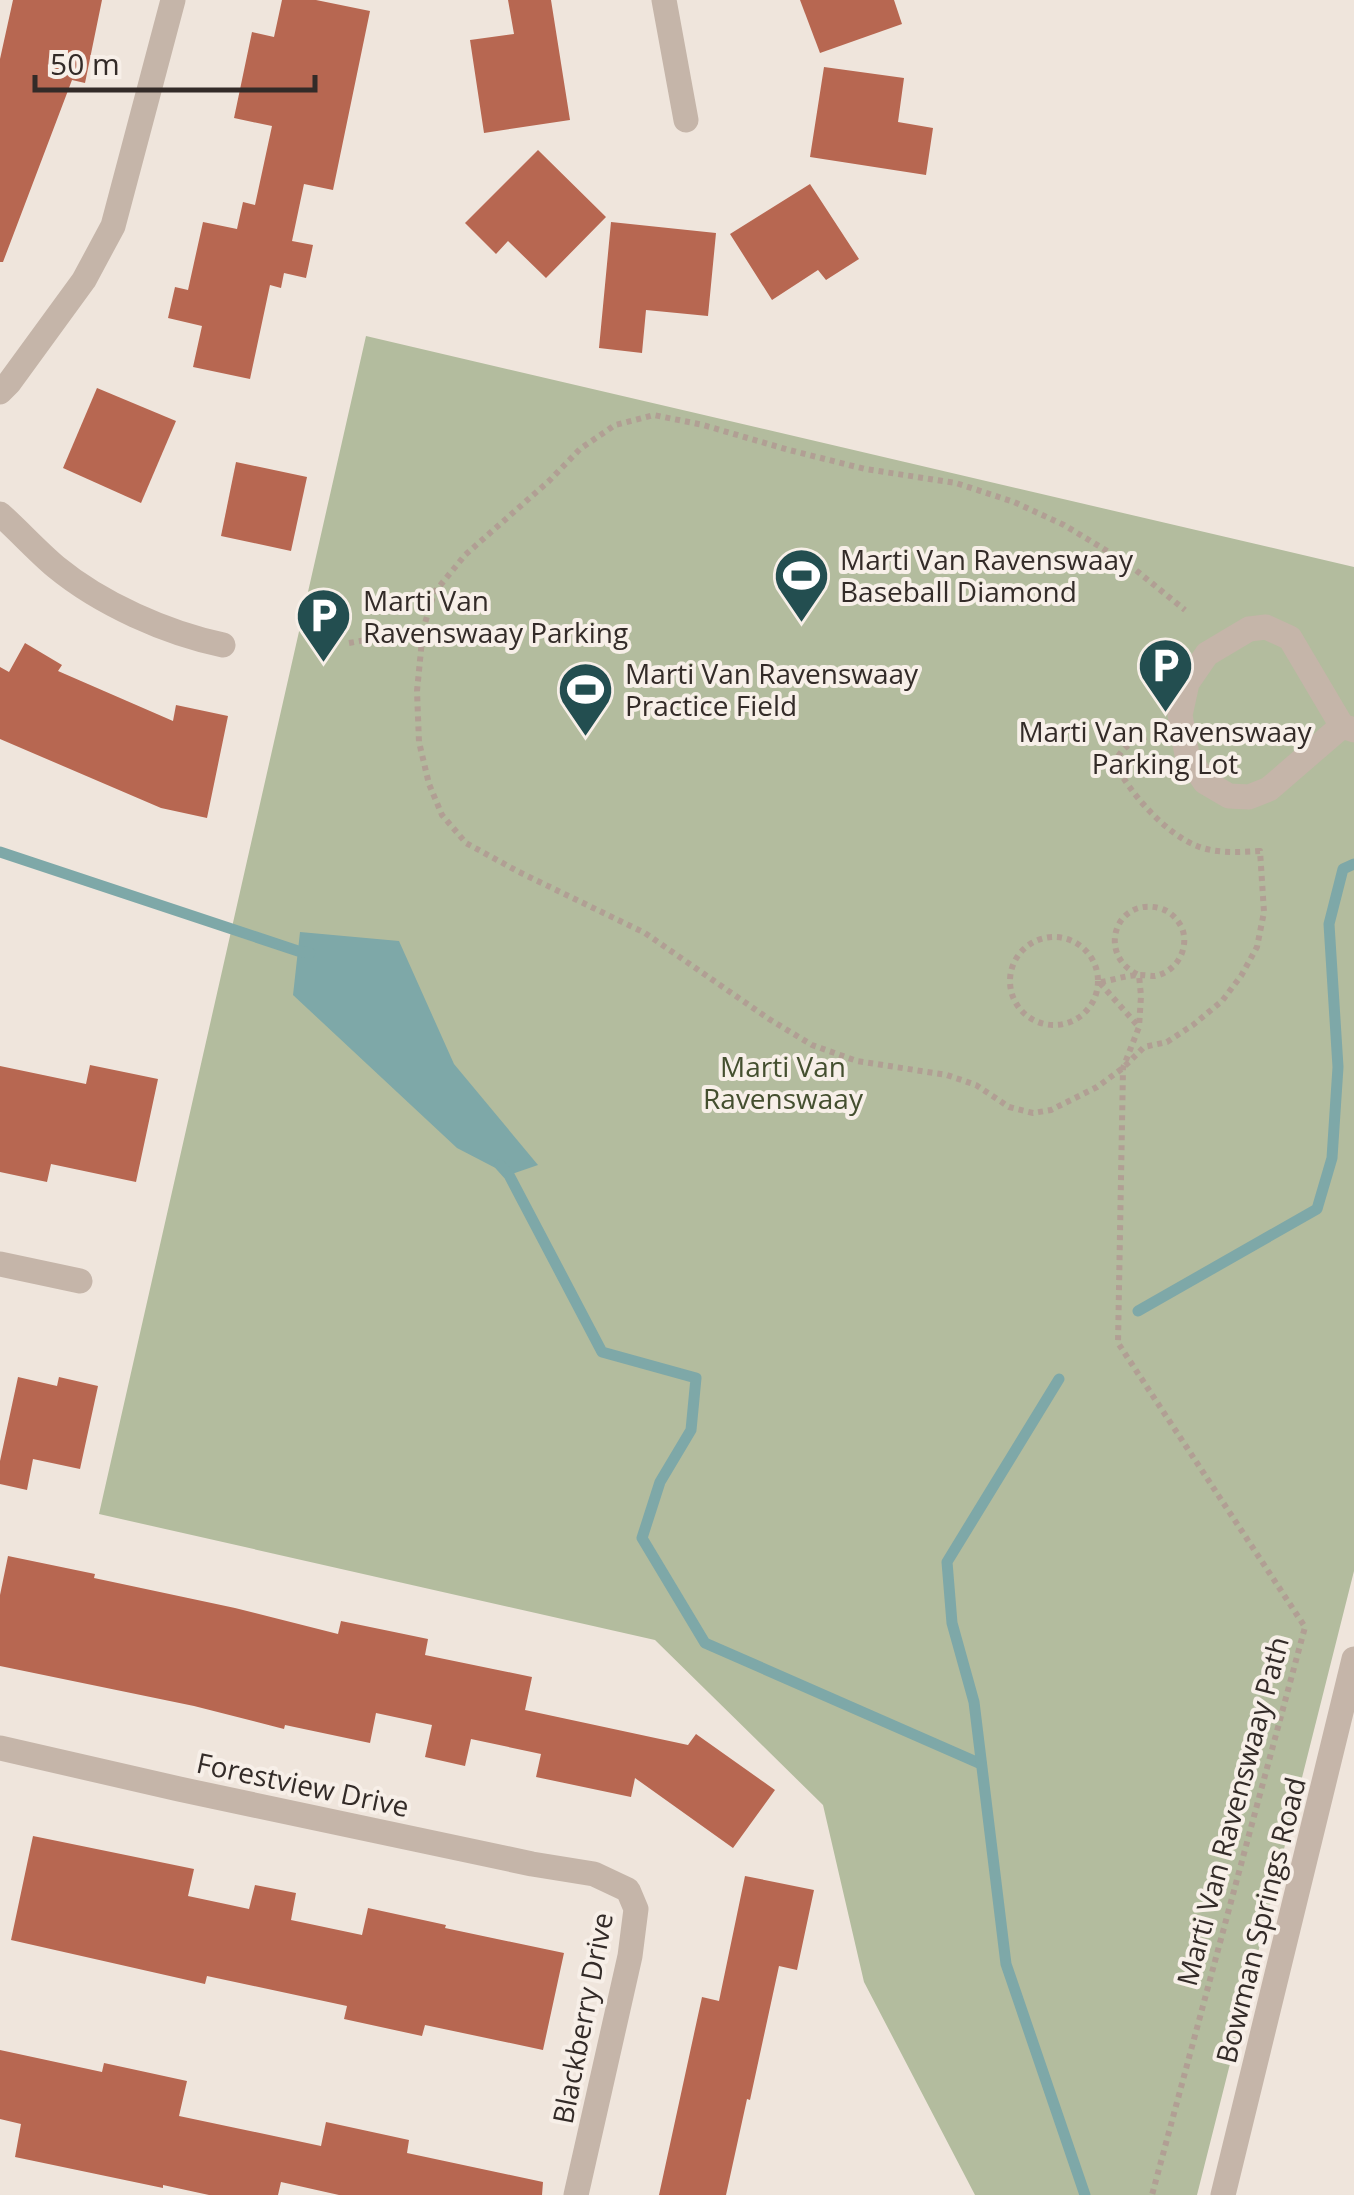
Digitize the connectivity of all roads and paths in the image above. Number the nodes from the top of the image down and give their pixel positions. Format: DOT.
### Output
graph roads {
  1 [pos="173,0"];
  2 [pos="664,0"];
  3 [pos="686,120"];
  4 [pos="0,392"];
  5 [pos="0,514"];
  6 [pos="1185,610"];
  7 [pos="423,630"];
  8 [pos="349,643"];
  9 [pos="223,646"];
  10 [pos="1182,727"];
  11 [pos="1348,728"];
  12 [pos="1139,975"];
  13 [pos="1100,983"];
  14 [pos="1139,1027"];
  15 [pos="1123,1068"];
  16 [pos="0,1264"];
  17 [pos="80,1281"];
  18 [pos="1354,1659"];
  19 [pos="0,1748"];
  20 [pos="594,1874"];
  21 [pos="576,2195"];
  22 [pos="1152,2195"];
  23 [pos="1223,2195"];
  1 -- 4 [label="street"];
  2 -- 3 [label="street"];
  5 -- 9 [label="street"];
  6 -- 7 [label="path"];
  7 -- 8 [label="path"];
  7 -- 15 [label="path"];
  10 -- 11 [label="street"];
  10 -- 11 [label="street"];
  10 -- 15 [label="path"];
  12 -- 12 [label="path"];
  12 -- 13 [label="path"];
  12 -- 14 [label="path"];
  13 -- 13 [label="path"];
  13 -- 14 [label="path"];
  14 -- 15 [label="path"];
  15 -- 22 [label="path, Marti Van Ravenswaay Path"];
  16 -- 17 [label="street"];
  18 -- 23 [label="street, Bowman Springs Road"];
  19 -- 20 [label="street, Forestview Drive"];
  20 -- 21 [label="street, Blackberry Drive"];
}
